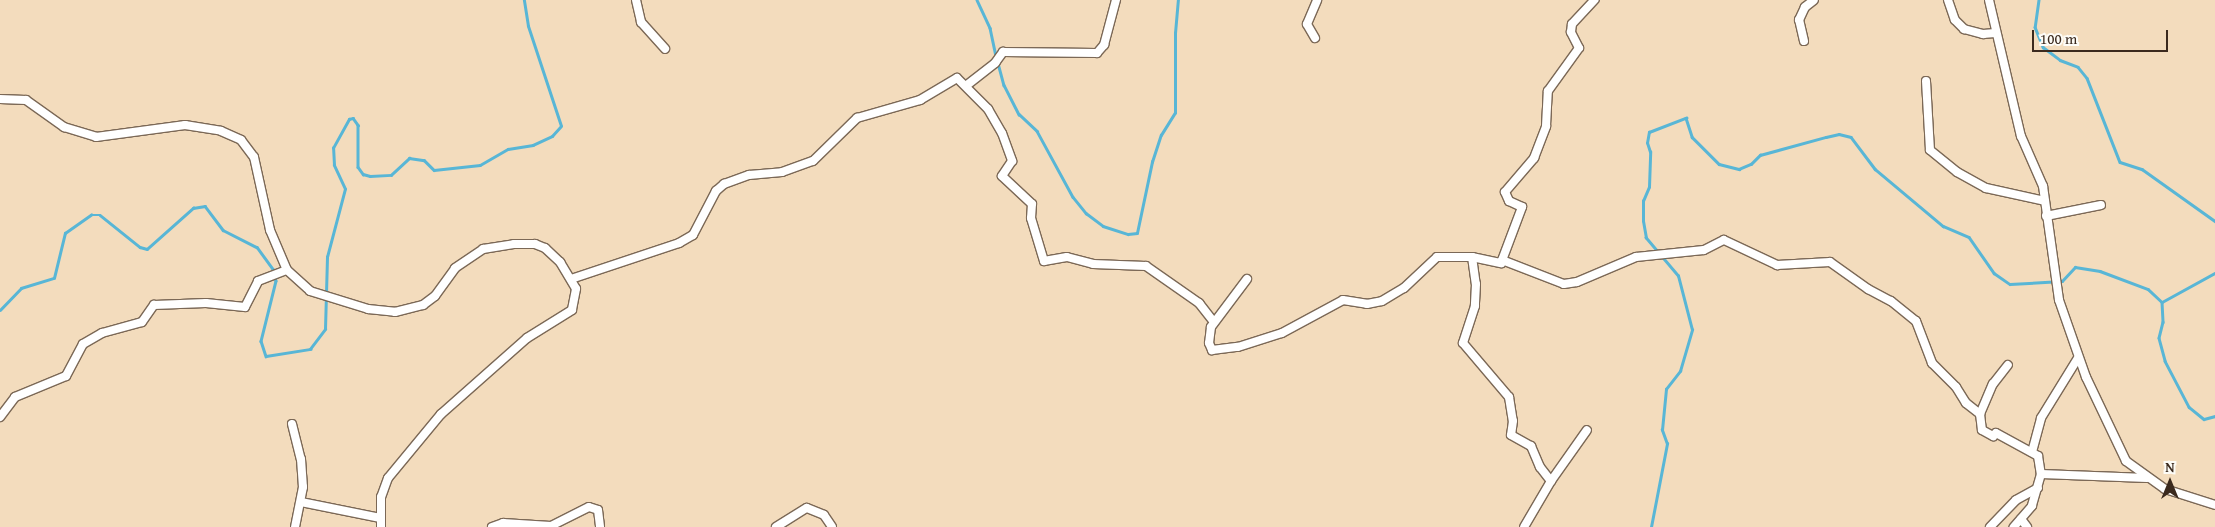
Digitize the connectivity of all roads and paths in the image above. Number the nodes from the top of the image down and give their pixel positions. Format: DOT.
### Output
graph roads {
  1 [pos="636,0"];
  2 [pos="1116,0"];
  3 [pos="1317,0"];
  4 [pos="1594,0"];
  5 [pos="1814,0"];
  6 [pos="1948,0"];
  7 [pos="1989,0"];
  8 [pos="1995,33"];
  9 [pos="1315,38"];
  10 [pos="1804,41"];
  11 [pos="665,49"];
  12 [pos="1926,81"];
  13 [pos="967,86"];
  14 [pos="0,100"];
  15 [pos="2044,201"];
  16 [pos="2101,205"];
  17 [pos="2046,216"];
  18 [pos="1472,257"];
  19 [pos="1502,260"];
  20 [pos="287,270"];
  21 [pos="571,279"];
  22 [pos="1247,279"];
  23 [pos="1214,322"];
  24 [pos="2078,358"];
  25 [pos="2008,365"];
  26 [pos="1980,414"];
  27 [pos="0,417"];
  28 [pos="292,424"];
  29 [pos="1587,430"];
  30 [pos="2032,452"];
  31 [pos="2041,474"];
  32 [pos="2147,478"];
  33 [pos="1551,481"];
  34 [pos="2038,488"];
  35 [pos="301,502"];
  36 [pos="2215,505"];
  37 [pos="380,518"];
  38 [pos="2020,519"];
  39 [pos="295,527"];
  40 [pos="381,527"];
  41 [pos="492,527"];
  42 [pos="600,527"];
  43 [pos="776,527"];
  44 [pos="832,527"];
  45 [pos="1524,527"];
  46 [pos="1990,527"];
  47 [pos="2014,527"];
  48 [pos="2027,527"];
  1 -- 11 [label="street"];
  2 -- 13 [label="street"];
  3 -- 9 [label="street"];
  4 -- 19 [label="street"];
  5 -- 10 [label="street"];
  6 -- 8 [label="street"];
  7 -- 8 [label="street"];
  8 -- 15 [label="street"];
  12 -- 15 [label="street"];
  13 -- 21 [label="street"];
  13 -- 23 [label="street"];
  14 -- 20 [label="street"];
  15 -- 17 [label="street"];
  16 -- 17 [label="street"];
  17 -- 24 [label="street"];
  18 -- 19 [label="street"];
  18 -- 23 [label="street"];
  18 -- 33 [label="street"];
  19 -- 26 [label="street"];
  20 -- 21 [label="street"];
  20 -- 27 [label="street"];
  21 -- 37 [label="street"];
  22 -- 23 [label="street"];
  24 -- 30 [label="street"];
  24 -- 32 [label="street"];
  25 -- 26 [label="street"];
  26 -- 30 [label="street"];
  28 -- 35 [label="street"];
  29 -- 33 [label="street"];
  30 -- 31 [label="street"];
  31 -- 32 [label="street"];
  31 -- 34 [label="street"];
  32 -- 36 [label="street"];
  33 -- 45 [label="street"];
  34 -- 38 [label="street"];
  34 -- 46 [label="street"];
  35 -- 37 [label="street"];
  35 -- 39 [label="street"];
  37 -- 40 [label="street"];
  38 -- 47 [label="street"];
  38 -- 48 [label="street"];
  41 -- 42 [label="street"];
  43 -- 44 [label="street"];
}
